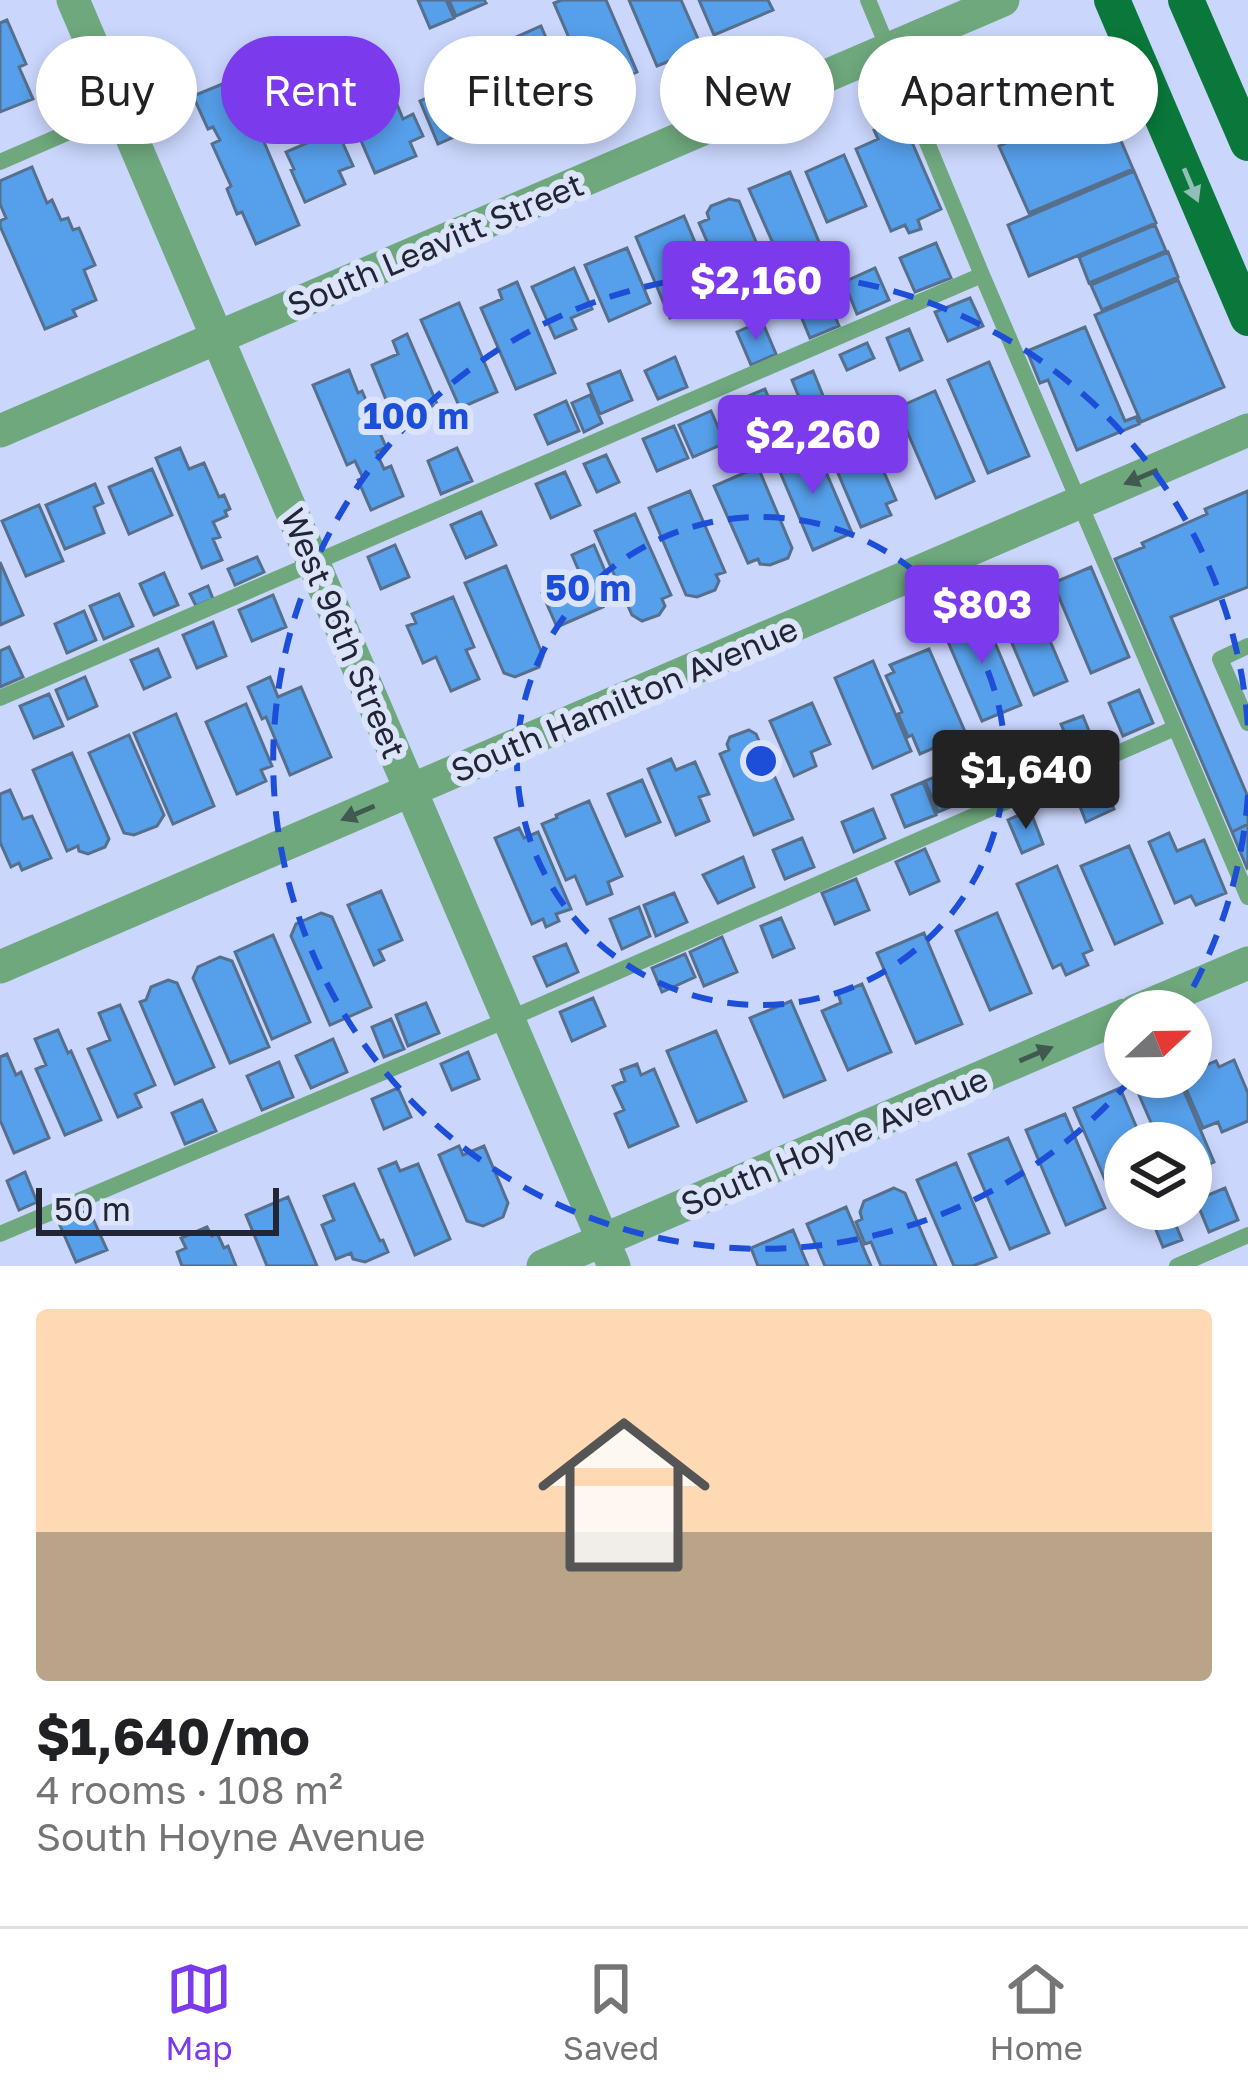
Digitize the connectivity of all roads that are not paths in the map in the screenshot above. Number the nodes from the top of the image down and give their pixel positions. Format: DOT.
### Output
graph roads {
  1 [pos="73,0"];
  2 [pos="868,0"];
  3 [pos="1003,0"];
  4 [pos="1112,0"];
  5 [pos="1186,0"];
  6 [pos="88,36"];
  7 [pos="883,36"];
  8 [pos="919,36"];
  9 [pos="858,62"];
  10 [pos="1248,143"];
  11 [pos="42,144"];
  12 [pos="135,144"];
  13 [pos="928,144"];
  14 [pos="0,162"];
  15 [pos="982,275"];
  16 [pos="1248,318"];
  17 [pos="218,338"];
  18 [pos="1248,430"];
  19 [pos="0,431"];
  20 [pos="1079,503"];
  21 [pos="314,563"];
  22 [pos="1248,646"];
  23 [pos="0,698"];
  24 [pos="1248,723"];
  25 [pos="1175,728"];
  26 [pos="411,790"];
  27 [pos="1248,897"];
  28 [pos="1248,963"];
  29 [pos="0,967"];
  30 [pos="1185,990"];
  31 [pos="509,1019"];
  32 [pos="1104,1026"];
  33 [pos="0,1234"];
  34 [pos="1248,1235"];
  35 [pos="609,1253"];
  36 [pos="543,1266"];
  37 [pos="1177,1266"];
  1 -- 6 [label="street, West 96th Street"];
  2 -- 7 [label="lane"];
  3 -- 8 [label="street, South Leavitt Street"];
  4 -- 16 [label="main road, one-way"];
  5 -- 10 [label="main road"];
  9 -- 17 [label="street, South Leavitt Street"];
  11 -- 14 [label="lane"];
  12 -- 17 [label="street, West 96th Street"];
  13 -- 15 [label="lane"];
  15 -- 20 [label="lane"];
  15 -- 21 [label="lane"];
  17 -- 19 [label="street, South Leavitt Street"];
  17 -- 21 [label="street, West 96th Street"];
  18 -- 20 [label="street, South Hamilton Avenue, one-way"];
  20 -- 25 [label="lane"];
  20 -- 26 [label="street, South Hamilton Avenue"];
  21 -- 23 [label="lane"];
  21 -- 26 [label="street, West 96th Street"];
  22 -- 24 [label="lane"];
  25 -- 27 [label="lane"];
  25 -- 31 [label="lane"];
  26 -- 29 [label="street, South Hamilton Avenue, one-way"];
  26 -- 31 [label="street, West 96th Street"];
  28 -- 30 [label="street"];
  31 -- 33 [label="lane"];
  31 -- 35 [label="street, West 96th Street"];
  35 -- 32 [label="street, South Hoyne Avenue, one-way"];
  34 -- 37 [label="lane"];
  35 -- 36 [label="street, South Hoyne Avenue"];
}
